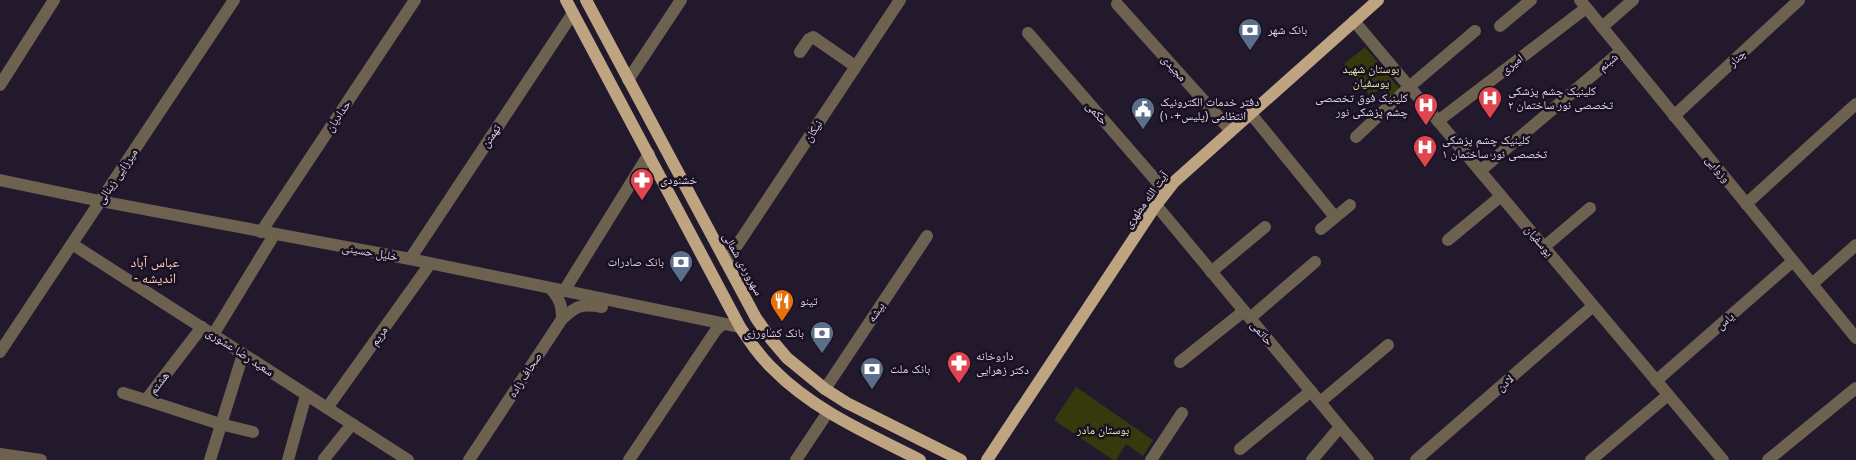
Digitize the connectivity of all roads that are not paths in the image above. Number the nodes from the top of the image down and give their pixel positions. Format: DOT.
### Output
graph roads {
  1 [pos="54,0"];
  2 [pos="234,0"];
  3 [pos="415,0"];
  4 [pos="566,0"];
  5 [pos="586,0"];
  6 [pos="681,0"];
  7 [pos="900,0"];
  8 [pos="1531,0"];
  9 [pos="1633,0"];
  10 [pos="1799,0"];
  11 [pos="1374,1"];
  12 [pos="1117,4"];
  13 [pos="1583,4"];
  14 [pos="573,13"];
  15 [pos="1354,21"];
  16 [pos="1500,26"];
  17 [pos="1602,27"];
  18 [pos="1475,32"];
  19 [pos="1028,33"];
  20 [pos="1621,51"];
  21 [pos="800,52"];
  22 [pos="855,66"];
  23 [pos="628,80"];
  24 [pos="0,85"];
  25 [pos="1409,87"];
  26 [pos="1856,104"];
  27 [pos="1251,114"];
  28 [pos="1674,116"];
  29 [pos="1438,121"];
  30 [pos="1231,131"];
  31 [pos="1356,137"];
  32 [pos="649,154"];
  33 [pos="1480,171"];
  34 [pos="2,184"];
  35 [pos="1166,192"];
  36 [pos="1501,196"];
  37 [pos="100,202"];
  38 [pos="1746,204"];
  39 [pos="1350,205"];
  40 [pos="1156,206"];
  41 [pos="1590,208"];
  42 [pos="1335,217"];
  43 [pos="1265,227"];
  44 [pos="1320,229"];
  45 [pos="267,234"];
  46 [pos="927,236"];
  47 [pos="1448,240"];
  48 [pos="72,244"];
  49 [pos="1856,245"];
  50 [pos="1544,247"];
  51 [pos="410,259"];
  52 [pos="1793,261"];
  53 [pos="726,262"];
  54 [pos="1315,262"];
  55 [pos="430,264"];
  56 [pos="1211,272"];
  57 [pos="1812,284"];
  58 [pos="557,290"];
  59 [pos="1593,306"];
  60 [pos="1247,314"];
  61 [pos="562,319"];
  62 [pos="719,327"];
  63 [pos="740,327"];
  64 [pos="207,331"];
  65 [pos="1856,338"];
  66 [pos="1388,345"];
  67 [pos="0,352"];
  68 [pos="243,354"];
  69 [pos="1180,362"];
  70 [pos="1656,381"];
  71 [pos="1856,388"];
  72 [pos="825,389"];
  73 [pos="1311,391"];
  74 [pos="123,393"];
  75 [pos="306,395"];
  76 [pos="1668,395"];
  77 [pos="146,400"];
  78 [pos="1320,402"];
  79 [pos="327,408"];
  80 [pos="828,412"];
  81 [pos="1182,413"];
  82 [pos="220,424"];
  83 [pos="352,424"];
  84 [pos="1340,426"];
  85 [pos="253,432"];
  86 [pos="1240,449"];
  87 [pos="0,454"];
  88 [pos="1363,458"];
  89 [pos="324,459"];
  90 [pos="405,459"];
  91 [pos="41,460"];
  92 [pos="210,460"];
  93 [pos="288,460"];
  94 [pos="469,460"];
  95 [pos="629,460"];
  96 [pos="796,460"];
  97 [pos="920,460"];
  98 [pos="961,460"];
  99 [pos="987,460"];
  100 [pos="1150,460"];
  101 [pos="1312,460"];
  102 [pos="1416,460"];
  103 [pos="1591,460"];
  104 [pos="1723,460"];
  105 [pos="1768,460"];
  1 -- 24 [label="street"];
  2 -- 37 [label="street, میرزایی زینالی"];
  3 -- 45 [label="street, حدادیان"];
  4 -- 14 [label="main road"];
  5 -- 23 [label="main road, سهروردی شمالی"];
  6 -- 23 [label="street"];
  7 -- 22 [label="street, نیکان"];
  8 -- 16 [label="street"];
  9 -- 17 [label="street"];
  10 -- 28 [label="street, چنار"];
  11 -- 15 [label="main road, آیت الله مطهری"];
  12 -- 30 [label="street, مجیدی"];
  13 -- 17 [label="street, وزوایی"];
  13 -- 29 [label="street, امیری"];
  14 -- 32 [label="main road"];
  14 -- 51 [label="street, تهمتن"];
  15 -- 25 [label="street, یوسفیان"];
  15 -- 27 [label="main road, آیت الله مطهری"];
  17 -- 20 [label="street, وزوایی"];
  18 -- 25 [label="street"];
  19 -- 35 [label="street, حکمی"];
  20 -- 28 [label="street, وزوایی"];
  20 -- 33 [label="street, شبنم"];
  21 -- 22 [label="street"];
  22 -- 53 [label="street, نیکان"];
  23 -- 53 [label="main road, سهروردی شمالی"];
  25 -- 29 [label="street, یوسفیان"];
  25 -- 31 [label="street"];
  26 -- 38 [label="street"];
  27 -- 30 [label="main road, آیت الله مطهری"];
  27 -- 42 [label="street"];
  28 -- 38 [label="street, وزوایی"];
  29 -- 33 [label="street, یوسفیان"];
  30 -- 35 [label="main road, آیت الله مطهری"];
  32 -- 58 [label="street"];
  32 -- 63 [label="main road"];
  33 -- 36 [label="street, یوسفیان"];
  34 -- 37 [label="street, خلیل حسینی"];
  35 -- 40 [label="main road, آیت الله مطهری"];
  36 -- 47 [label="street"];
  36 -- 50 [label="street, یوسفیان"];
  37 -- 45 [label="street, خلیل حسینی"];
  37 -- 48 [label="street, میرزایی زینالی"];
  38 -- 52 [label="street, وزوایی"];
  39 -- 42 [label="street"];
  40 -- 56 [label="street, حاتمی"];
  40 -- 99 [label="main road, آیت الله مطهری"];
  41 -- 50 [label="street"];
  42 -- 44 [label="street"];
  43 -- 56 [label="street"];
  45 -- 51 [label="street, خلیل حسینی"];
  45 -- 64 [label="street, حدادیان"];
  46 -- 72 [label="street, بیشه"];
  48 -- 64 [label="street, سعید رضا عشوری"];
  48 -- 67 [label="street, میرزایی زینالی"];
  49 -- 57 [label="street"];
  50 -- 59 [label="street, یوسفیان"];
  51 -- 55 [label="street, خلیل حسینی"];
  52 -- 57 [label="street, وزوایی"];
  52 -- 70 [label="street, یاس"];
  53 -- 72 [label="main road, سهروردی شمالی"];
  54 -- 60 [label="street"];
  55 -- 58 [label="street, خلیل حسینی"];
  55 -- 79 [label="street, مریم"];
  56 -- 60 [label="street, حاتمی"];
  57 -- 65 [label="street, وزوایی"];
  58 -- 61 [label="street"];
  58 -- 62 [label="street, خلیل حسینی"];
  59 -- 70 [label="street, یوسفیان"];
  59 -- 102 [label="street, لادن"];
  60 -- 69 [label="street"];
  60 -- 73 [label="street, حاتمی"];
  61 -- 62 [label="street"];
  61 -- 94 [label="street, صحاف زاده"];
  62 -- 63 [label="street, خلیل حسینی"];
  62 -- 95 [label="street"];
  63 -- 80 [label="main road"];
  64 -- 68 [label="street, سعید رضا عشوری"];
  64 -- 77 [label="street, هشتم"];
  66 -- 78 [label="street"];
  68 -- 75 [label="street, سعید رضا عشوری"];
  68 -- 82 [label="street"];
  70 -- 76 [label="street, یوسفیان"];
  71 -- 105 [label="street"];
  72 -- 98 [label="main road, سهروردی شمالی"];
  73 -- 78 [label="street, حاتمی"];
  73 -- 86 [label="street"];
  74 -- 77 [label="street"];
  75 -- 79 [label="street, سعید رضا عشوری"];
  75 -- 93 [label="street"];
  76 -- 103 [label="street"];
  76 -- 104 [label="street, یوسفیان"];
  77 -- 82 [label="street, هشتم"];
  78 -- 84 [label="street, حاتمی"];
  79 -- 83 [label="street, سعید رضا عشوری"];
  80 -- 96 [label="street"];
  80 -- 97 [label="main road"];
  81 -- 100 [label="street"];
  82 -- 85 [label="street, هشتم"];
  82 -- 92 [label="street"];
  83 -- 89 [label="street"];
  83 -- 90 [label="street, سعید رضا عشوری"];
  84 -- 88 [label="street, حاتمی"];
  84 -- 101 [label="street"];
  87 -- 91 [label="street"];
}
